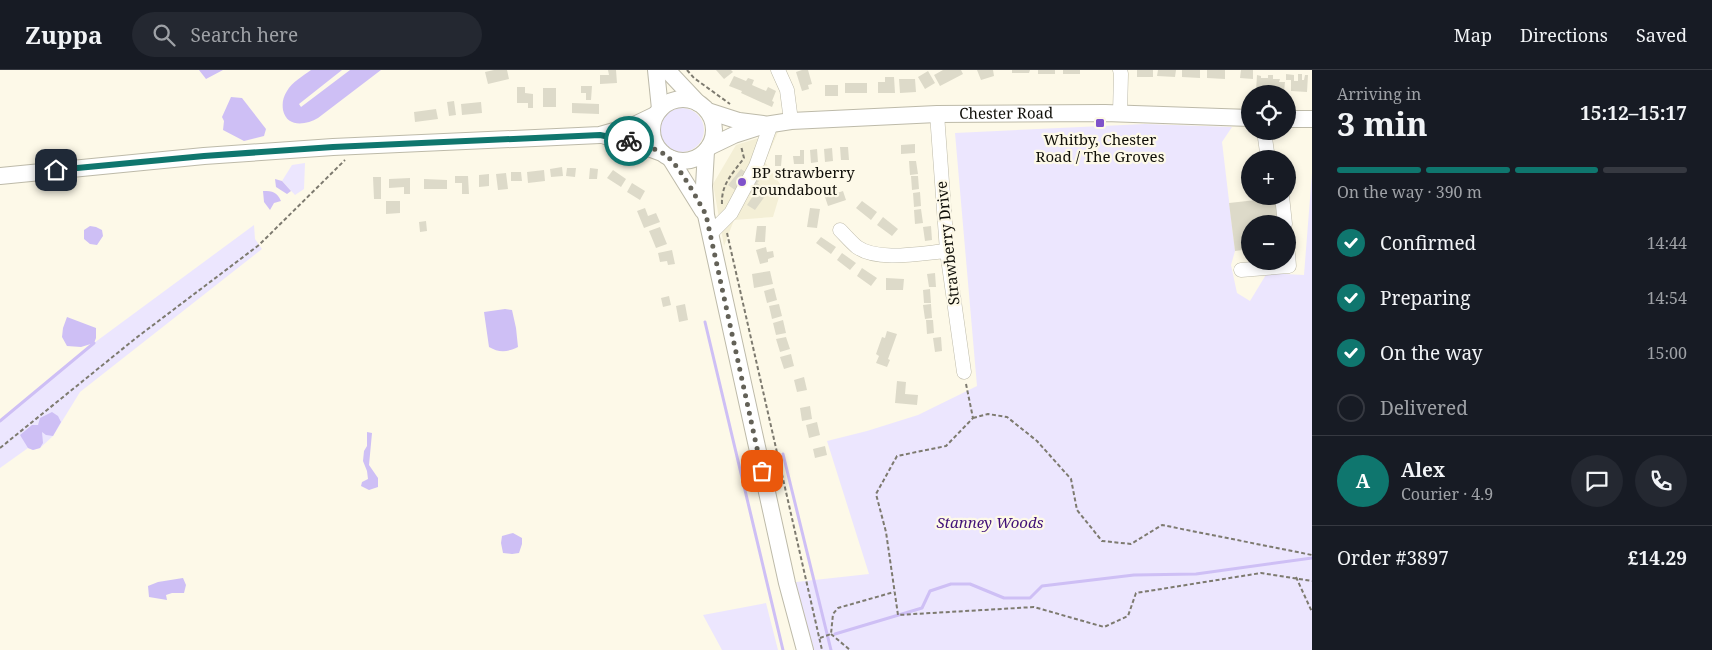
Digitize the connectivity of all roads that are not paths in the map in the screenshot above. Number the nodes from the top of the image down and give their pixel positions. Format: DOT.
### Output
graph roads {
  1 [pos="656,70"];
  2 [pos="667,70"];
  3 [pos="778,70"];
  4 [pos="1120,70"];
  5 [pos="703,107"];
  6 [pos="658,112"];
  7 [pos="1120,113"];
  8 [pos="937,114"];
  9 [pos="1241,118"];
  10 [pos="1296,119"];
  11 [pos="1312,119"];
  12 [pos="791,121"];
  13 [pos="768,124"];
  14 [pos="739,127"];
  15 [pos="600,135"];
  16 [pos="707,149"];
  17 [pos="666,156"];
  18 [pos="0,176"];
  19 [pos="706,215"];
  20 [pos="840,230"];
  21 [pos="710,234"];
  22 [pos="947,251"];
  23 [pos="964,372"];
  24 [pos="805,650"];
  1 -- 6 [label="main road"];
  2 -- 5 [label="main road"];
  3 -- 12 [label="street"];
  4 -- 7 [label="street"];
  5 -- 6 [label="main road"];
  5 -- 14 [label="main road"];
  5 -- 16 [label="main road"];
  6 -- 15 [label="main road"];
  6 -- 17 [label="main road"];
  7 -- 8 [label="main road, Chester Road"];
  7 -- 9 [label="main road, Chester Road"];
  8 -- 12 [label="main road, Chester Road"];
  8 -- 22 [label="street, Strawberry Drive"];
  10 -- 11 [label="main road"];
  12 -- 13 [label="main road, Chester Road"];
  13 -- 14 [label="main road, Chester Road"];
  13 -- 21 [label="street"];
  14 -- 16 [label="main road, Chester Road"];
  15 -- 17 [label="main road"];
  15 -- 18 [label="main road"];
  16 -- 17 [label="main road"];
  16 -- 19 [label="main road"];
  17 -- 19 [label="main road"];
  19 -- 21 [label="main road"];
  20 -- 22 [label="street"];
  21 -- 24 [label="main road"];
  22 -- 23 [label="street, Strawberry Drive"];
}
